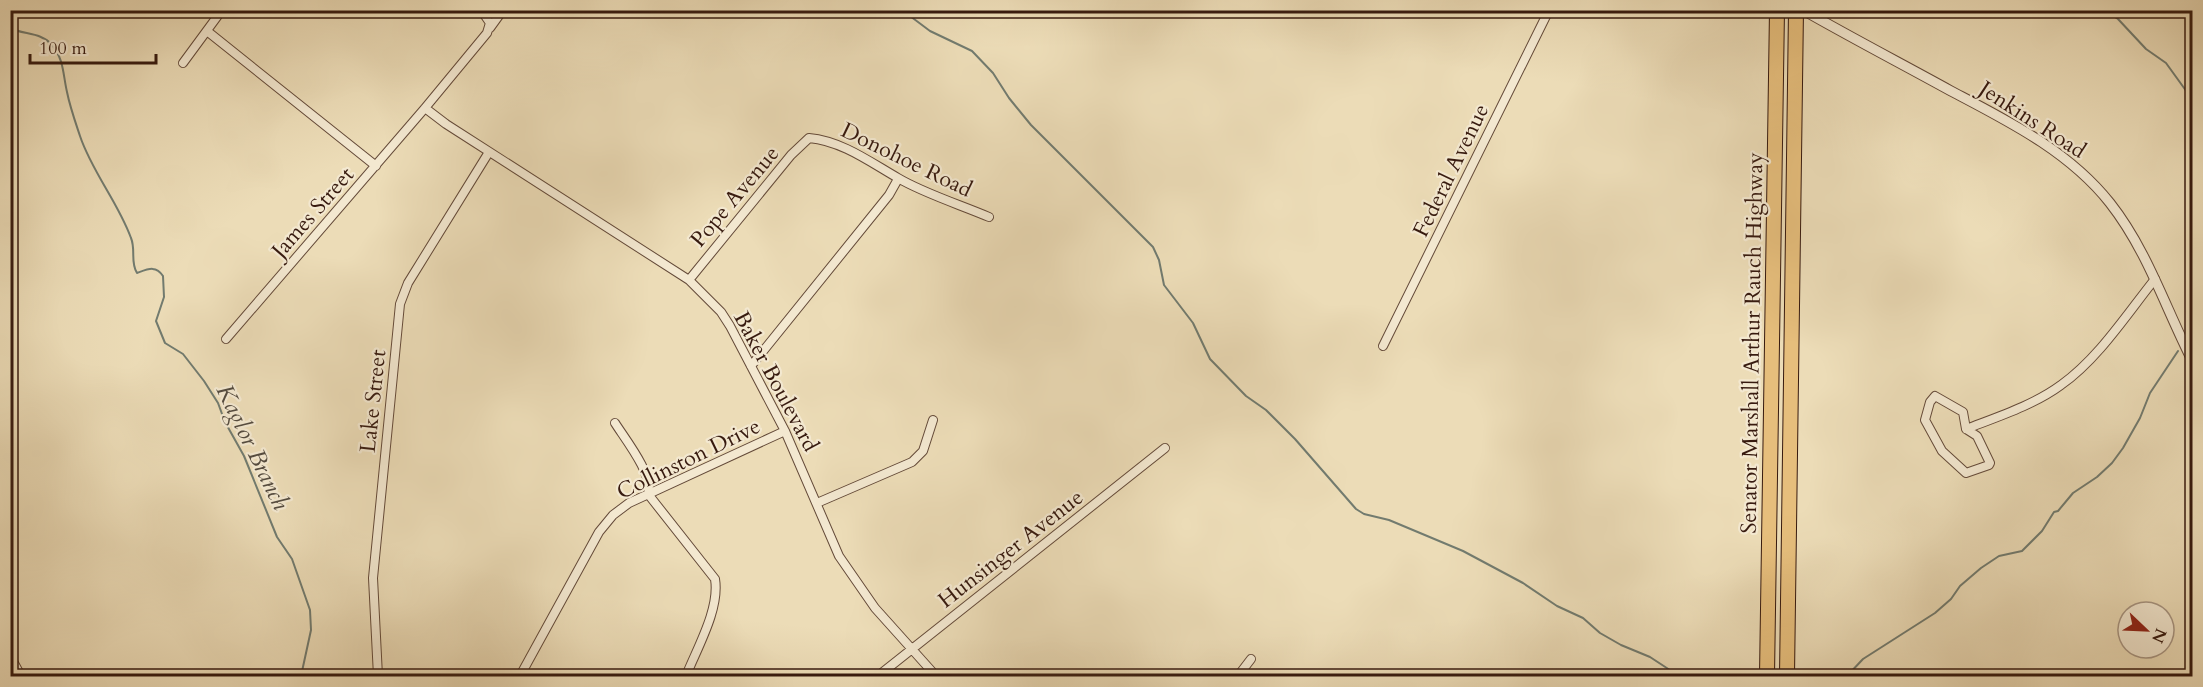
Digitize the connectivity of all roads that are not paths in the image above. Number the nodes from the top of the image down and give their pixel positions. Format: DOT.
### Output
graph roads {
  1 [pos="222,10"];
  2 [pos="481,10"];
  3 [pos="503,10"];
  4 [pos="1549,10"];
  5 [pos="1777,10"];
  6 [pos="1796,10"];
  7 [pos="1803,10"];
  8 [pos="490,28"];
  9 [pos="207,31"];
  10 [pos="183,63"];
  11 [pos="425,108"];
  12 [pos="809,138"];
  13 [pos="489,152"];
  14 [pos="376,166"];
  15 [pos="898,179"];
  16 [pos="988,217"];
  17 [pos="2155,279"];
  18 [pos="689,280"];
  19 [pos="226,339"];
  20 [pos="1383,346"];
  21 [pos="2193,360"];
  22 [pos="752,366"];
  23 [pos="933,420"];
  24 [pos="615,423"];
  25 [pos="1965,429"];
  26 [pos="785,431"];
  27 [pos="1165,448"];
  28 [pos="648,494"];
  29 [pos="818,503"];
  30 [pos="910,649"];
  31 [pos="10,656"];
  32 [pos="1251,659"];
  33 [pos="21,676"];
  34 [pos="378,676"];
  35 [pos="520,676"];
  36 [pos="686,676"];
  37 [pos="878,676"];
  38 [pos="936,676"];
  39 [pos="1238,676"];
  40 [pos="1767,676"];
  41 [pos="1787,676"];
  1 -- 9 [label="street"];
  2 -- 8 [label="street"];
  3 -- 8 [label="street, James Street"];
  4 -- 20 [label="street, Federal Avenue"];
  5 -- 40 [label="highway, Senator Marshall Arthur Rauch Highway"];
  6 -- 41 [label="highway, Senator Marshall Arthur Rauch Highway"];
  7 -- 17 [label="street, Jenkins Road"];
  8 -- 11 [label="street, James Street"];
  9 -- 10 [label="street"];
  9 -- 14 [label="street"];
  11 -- 13 [label="street, Baker Boulevard"];
  11 -- 14 [label="street, James Street"];
  12 -- 15 [label="street, Donohoe Road"];
  12 -- 18 [label="street, Pope Avenue"];
  13 -- 18 [label="street, Baker Boulevard"];
  13 -- 34 [label="street, Lake Street"];
  14 -- 19 [label="street, James Street"];
  15 -- 16 [label="street, Donohoe Road"];
  15 -- 22 [label="street"];
  17 -- 21 [label="street, Jenkins Road"];
  17 -- 25 [label="street"];
  18 -- 22 [label="street, Baker Boulevard"];
  22 -- 26 [label="street, Baker Boulevard"];
  23 -- 29 [label="street"];
  24 -- 28 [label="street"];
  25 -- 25 [label="street"];
  26 -- 28 [label="street, Collinston Drive"];
  26 -- 29 [label="street, Baker Boulevard"];
  27 -- 30 [label="street, Hunsinger Avenue"];
  28 -- 35 [label="street, Collinston Drive"];
  28 -- 36 [label="street"];
  29 -- 30 [label="street, Baker Boulevard"];
  30 -- 37 [label="street, Hunsinger Avenue"];
  30 -- 38 [label="street, Baker Boulevard"];
  31 -- 33 [label="street"];
  32 -- 39 [label="street"];
}
